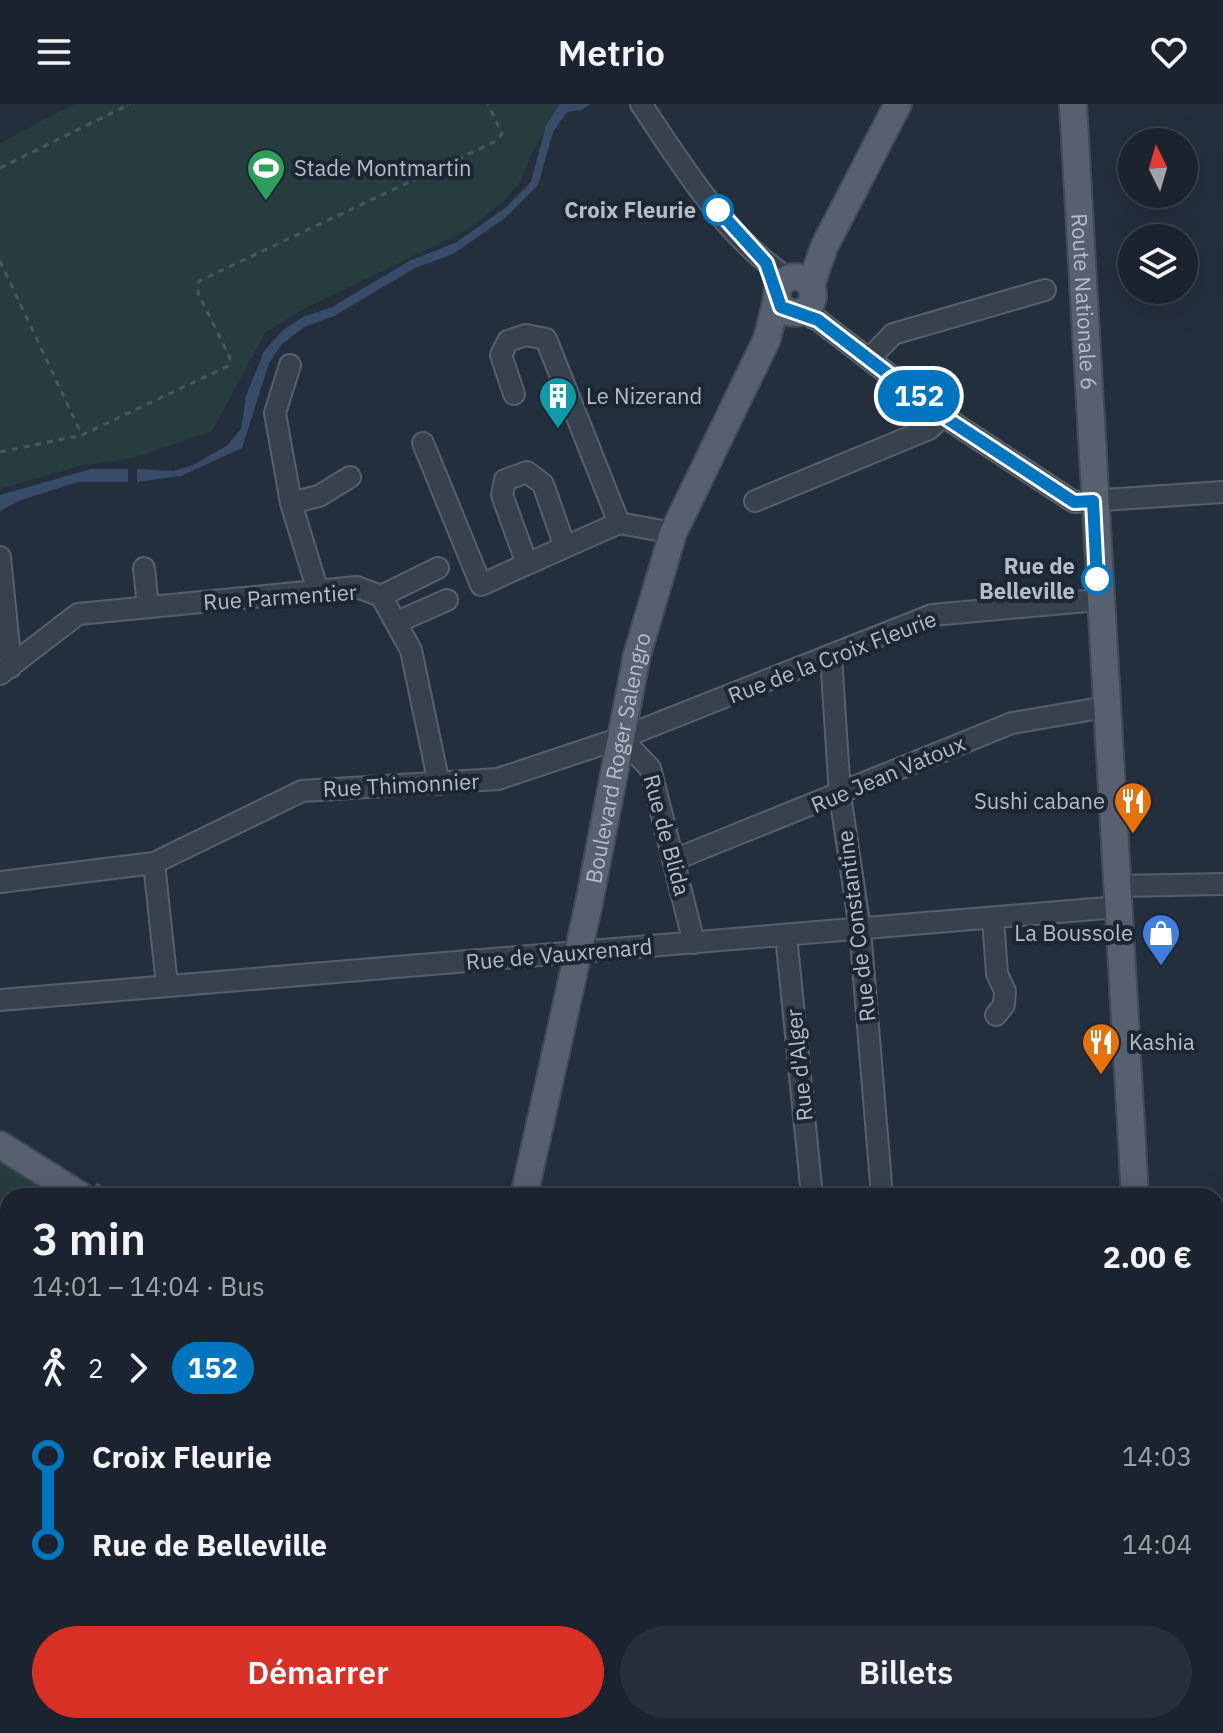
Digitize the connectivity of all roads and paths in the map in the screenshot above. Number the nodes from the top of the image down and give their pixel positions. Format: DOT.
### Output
graph roads {
  1 [pos="130,104"];
  2 [pos="488,104"];
  3 [pos="641,104"];
  4 [pos="898,104"];
  5 [pos="1073,104"];
  6 [pos="0,168"];
  7 [pos="0,261"];
  8 [pos="1045,290"];
  9 [pos="797,297"];
  10 [pos="870,358"];
  11 [pos="290,365"];
  12 [pos="514,394"];
  13 [pos="943,416"];
  14 [pos="82,435"];
  15 [pos="423,443"];
  16 [pos="0,452"];
  17 [pos="350,477"];
  18 [pos="1223,492"];
  19 [pos="755,501"];
  20 [pos="1093,501"];
  21 [pos="291,503"];
  22 [pos="619,523"];
  23 [pos="673,533"];
  24 [pos="565,547"];
  25 [pos="0,557"];
  26 [pos="527,564"];
  27 [pos="144,568"];
  28 [pos="438,568"];
  29 [pos="318,591"];
  30 [pos="381,596"];
  31 [pos="447,600"];
  32 [pos="1098,600"];
  33 [pos="148,607"];
  34 [pos="397,622"];
  35 [pos="831,656"];
  36 [pos="6,670"];
  37 [pos="1106,707"];
  38 [pos="621,738"];
  39 [pos="439,784"];
  40 [pos="840,795"];
  41 [pos="676,859"];
  42 [pos="154,863"];
  43 [pos="0,882"];
  44 [pos="1223,884"];
  45 [pos="1118,896"];
  46 [pos="993,918"];
  47 [pos="860,929"];
  48 [pos="786,935"];
  49 [pos="694,943"];
  50 [pos="575,954"];
  51 [pos="167,985"];
  52 [pos="0,1000"];
  53 [pos="996,1015"];
  54 [pos="0,1145"];
  55 [pos="68,1188"];
  56 [pos="526,1188"];
  57 [pos="811,1188"];
  58 [pos="880,1188"];
  59 [pos="1135,1188"];
  1 -- 6 [label="path"];
  2 -- 14 [label="path"];
  3 -- 9 [label="street"];
  4 -- 9 [label="main road, Boulevard Roger Salengro"];
  5 -- 20 [label="main road, Route Nationale 6"];
  7 -- 14 [label="path"];
  8 -- 10 [label="street"];
  9 -- 10 [label="street"];
  9 -- 23 [label="main road, Boulevard Roger Salengro"];
  10 -- 13 [label="street"];
  11 -- 21 [label="street"];
  12 -- 22 [label="street"];
  13 -- 19 [label="street"];
  13 -- 20 [label="street"];
  14 -- 16 [label="path"];
  15 -- 26 [label="street"];
  17 -- 21 [label="street"];
  18 -- 20 [label="street"];
  20 -- 32 [label="main road"];
  21 -- 29 [label="street"];
  22 -- 23 [label="street"];
  22 -- 24 [label="street"];
  23 -- 38 [label="main road, Boulevard Roger Salengro"];
  24 -- 26 [label="street"];
  24 -- 26 [label="street"];
  25 -- 36 [label="street"];
  27 -- 33 [label="street"];
  28 -- 30 [label="street"];
  29 -- 30 [label="street, Rue Parmentier"];
  29 -- 33 [label="street, Rue Parmentier"];
  30 -- 34 [label="street, Rue Parmentier"];
  31 -- 34 [label="street"];
  32 -- 35 [label="street, Rue de la Croix Fleurie"];
  32 -- 37 [label="main road"];
  33 -- 36 [label="street, Rue Parmentier"];
  34 -- 39 [label="street, Rue Parmentier"];
  35 -- 38 [label="street, Rue de la Croix Fleurie"];
  35 -- 40 [label="street, Rue de Constantine"];
  37 -- 40 [label="street, Rue Jean Vatoux"];
  37 -- 45 [label="main road"];
  38 -- 39 [label="street, Rue Thimonnier"];
  38 -- 41 [label="street, Rue de Blida"];
  38 -- 50 [label="main road, Boulevard Roger Salengro"];
  39 -- 42 [label="street, Rue Thimonnier"];
  40 -- 41 [label="street, Rue Jean Vatoux"];
  40 -- 47 [label="street, Rue de Constantine"];
  41 -- 49 [label="street, Rue de Blida"];
  42 -- 43 [label="street, Rue Thimonnier"];
  42 -- 51 [label="street"];
  44 -- 45 [label="street, Rue de Vauxrenard"];
  45 -- 46 [label="street, Rue de Vauxrenard"];
  45 -- 59 [label="main road"];
  46 -- 47 [label="street, Rue de Vauxrenard"];
  46 -- 53 [label="street"];
  47 -- 48 [label="street, Rue de Vauxrenard"];
  47 -- 58 [label="street, Rue de Constantine"];
  48 -- 49 [label="street, Rue de Vauxrenard"];
  48 -- 57 [label="street, Rue d'Alger"];
  49 -- 50 [label="street, Rue de Vauxrenard"];
  50 -- 51 [label="street, Rue de Vauxrenard"];
  50 -- 56 [label="main road, Boulevard Roger Salengro"];
  51 -- 52 [label="street, Rue de Vauxrenard"];
  54 -- 55 [label="main road"];
}
